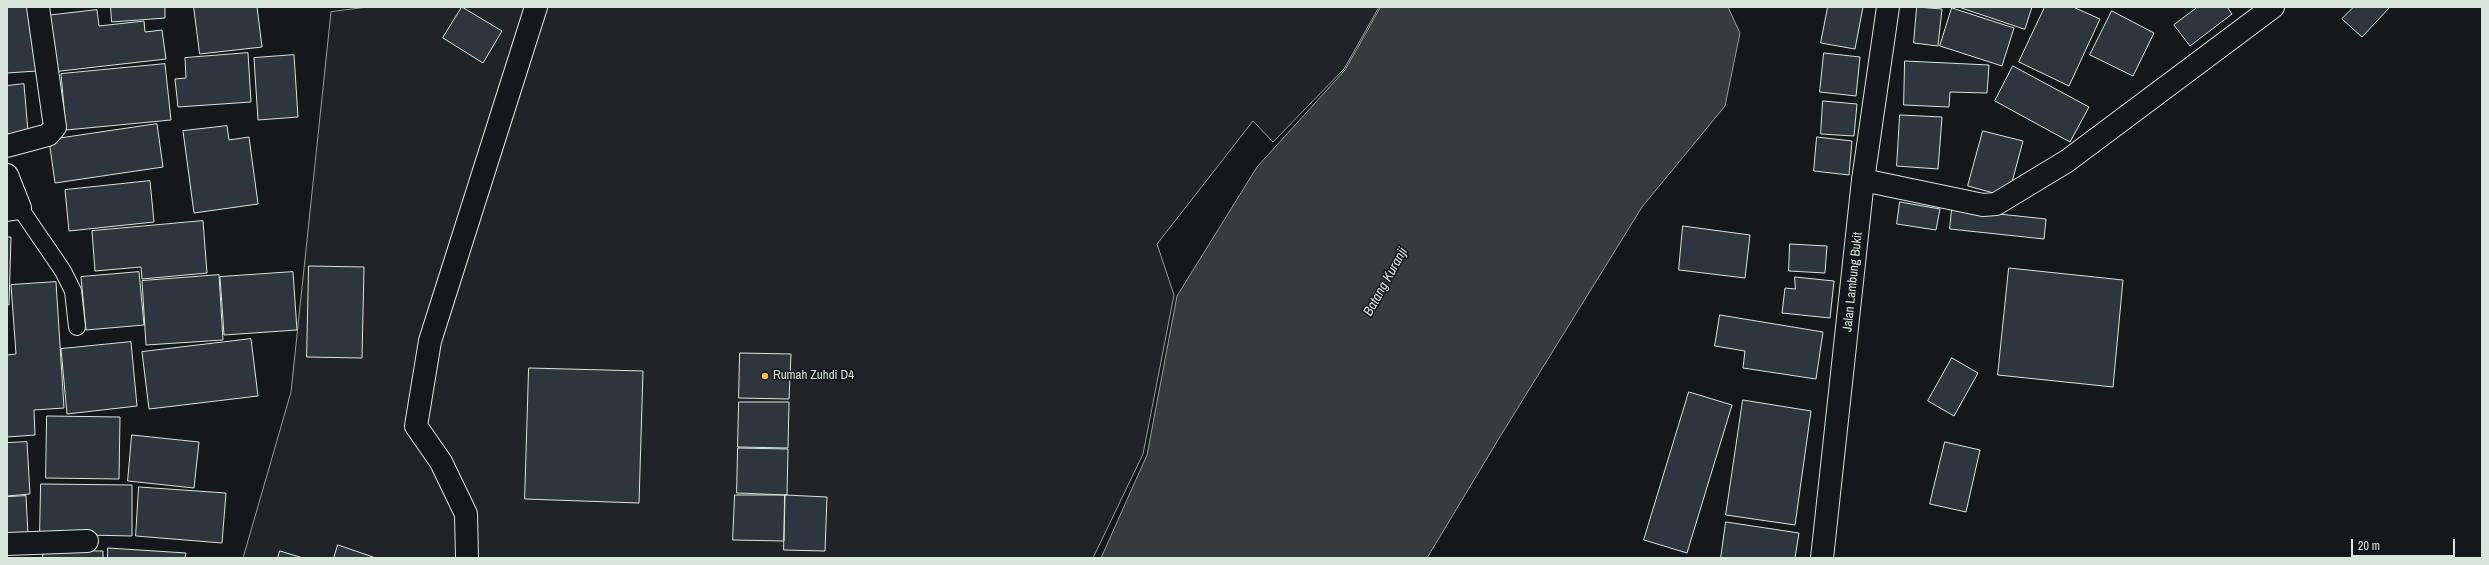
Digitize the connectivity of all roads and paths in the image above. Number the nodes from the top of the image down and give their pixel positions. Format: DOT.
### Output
graph roads {
  1 [pos="38,7"];
  2 [pos="536,7"];
  3 [pos="1888,7"];
  4 [pos="2273,7"];
  5 [pos="7,146"];
  6 [pos="7,176"];
  7 [pos="1863,180"];
  8 [pos="14,209"];
  9 [pos="77,327"];
  10 [pos="87,541"];
  11 [pos="8,549"];
  12 [pos="467,558"];
  13 [pos="1822,558"];
  1 -- 5 [label="street"];
  2 -- 12 [label="street"];
  3 -- 7 [label="street, Jalan Lambung Bukit"];
  4 -- 7 [label="street"];
  6 -- 8 [label="street"];
  7 -- 13 [label="street, Jalan Lambung Bukit"];
  8 -- 9 [label="lane"];
  10 -- 11 [label="street"];
}
